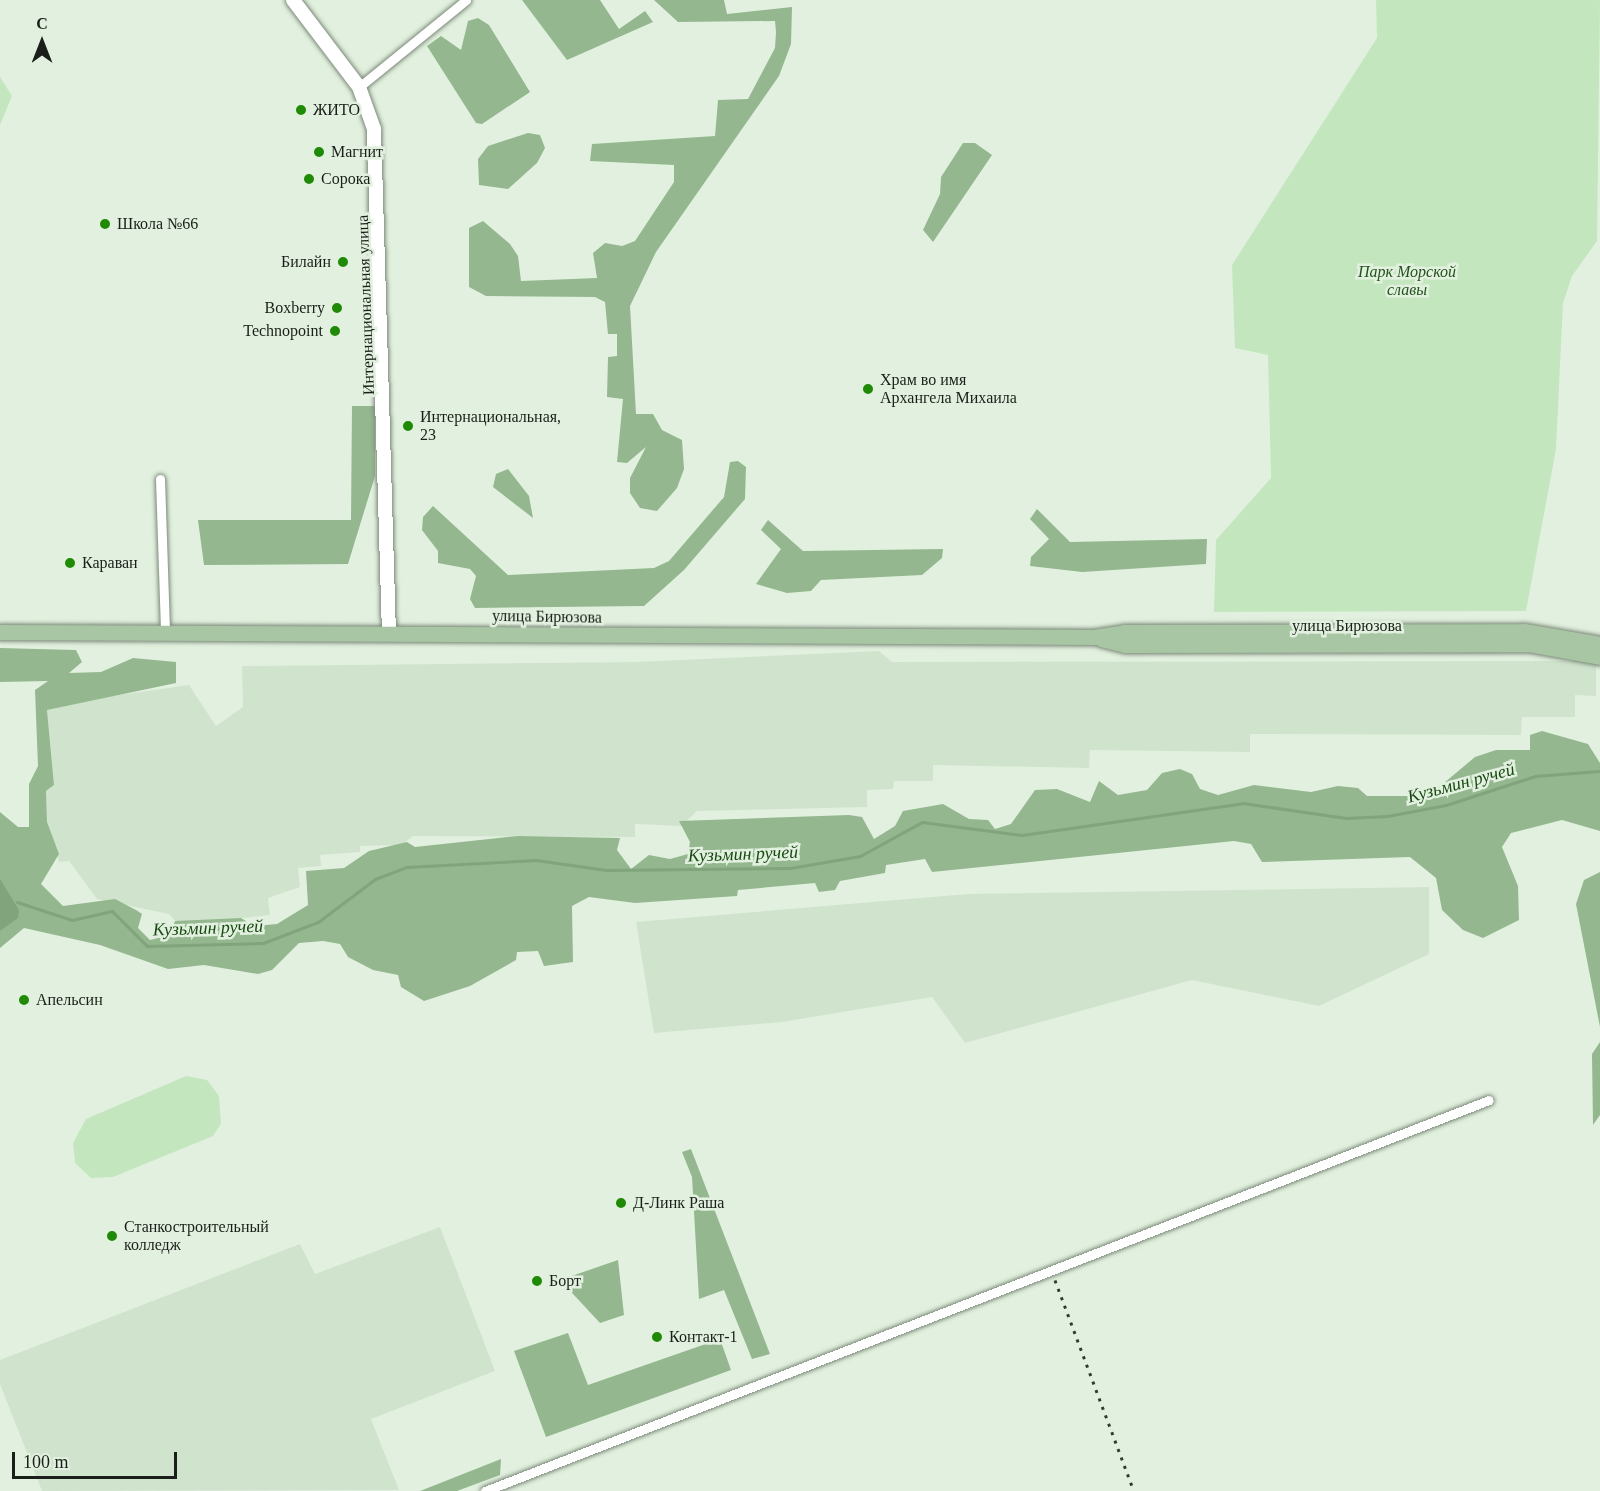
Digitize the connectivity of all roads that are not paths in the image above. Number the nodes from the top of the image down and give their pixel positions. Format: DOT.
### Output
graph roads {
  1 [pos="292,0"];
  2 [pos="466,0"];
  3 [pos="359,87"];
  4 [pos="160,479"];
  5 [pos="0,632"];
  6 [pos="165,632"];
  7 [pos="389,634"];
  8 [pos="1094,637"];
  9 [pos="1600,644"];
  10 [pos="1600,657"];
  11 [pos="1489,1100"];
  12 [pos="485,1491"];
  1 -- 3 [label="main road, Интернациональная улица"];
  2 -- 3 [label="street"];
  3 -- 7 [label="main road, Интернациональная улица"];
  4 -- 6 [label="street"];
  5 -- 6 [label="main road, улица Бирюзова"];
  6 -- 7 [label="main road, улица Бирюзова"];
  7 -- 8 [label="main road, улица Бирюзова"];
  8 -- 9 [label="main road, улица Бирюзова"];
  8 -- 10 [label="main road, улица Бирюзова"];
  11 -- 12 [label="street"];
}
